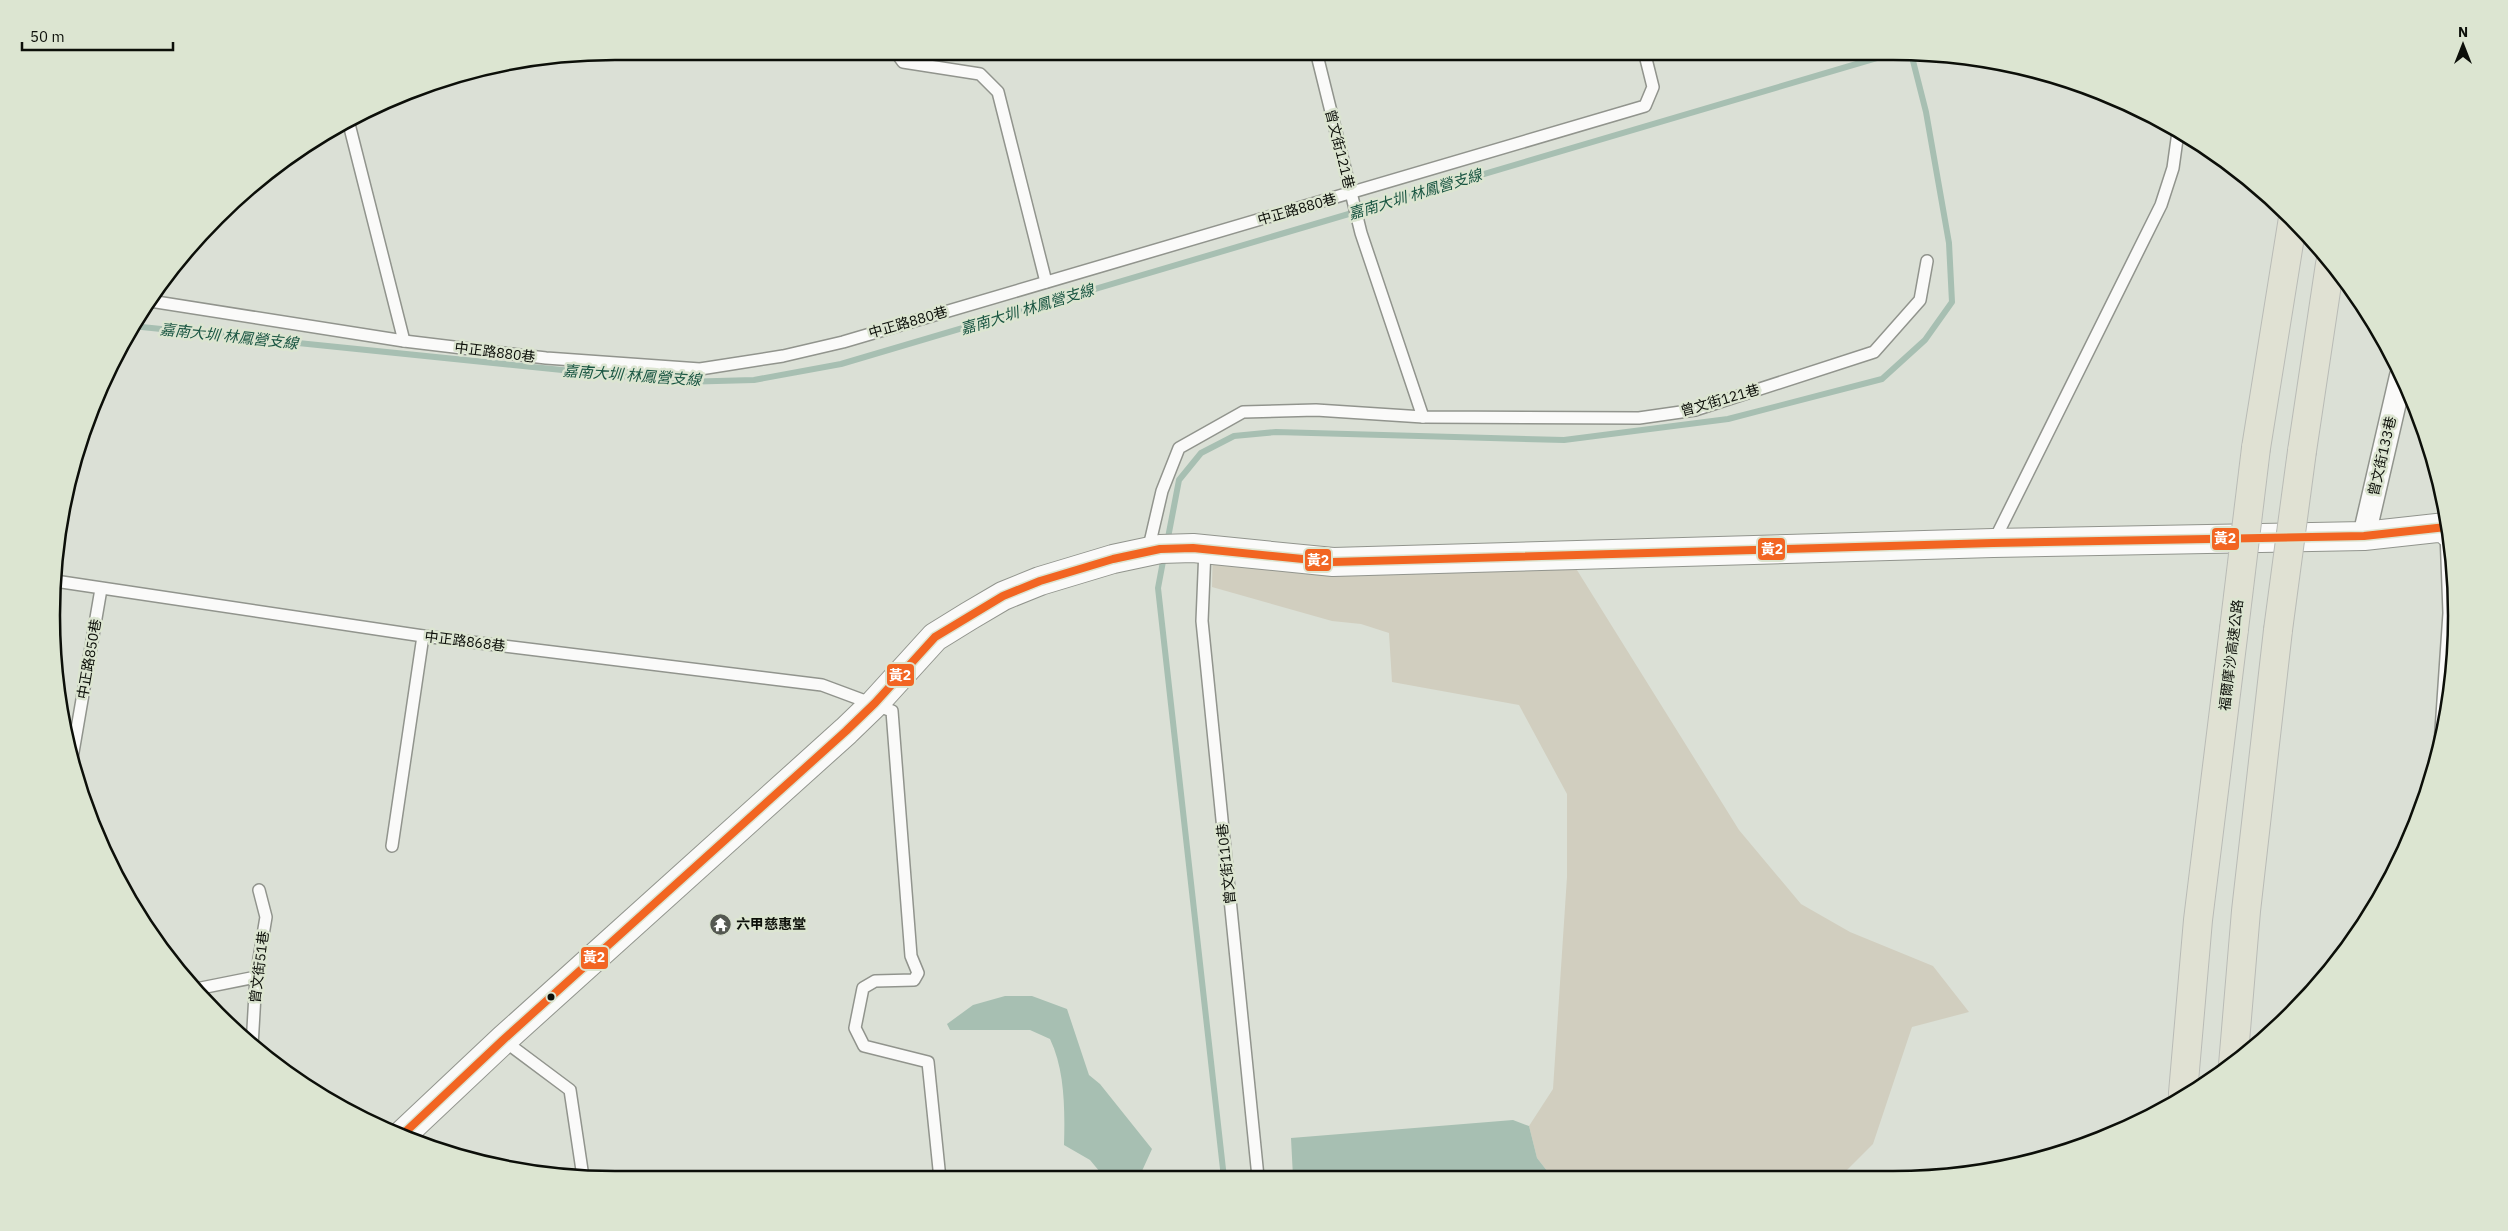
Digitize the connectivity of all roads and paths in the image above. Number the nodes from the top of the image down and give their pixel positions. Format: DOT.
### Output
graph roads {
  1 [pos="902,60"];
  2 [pos="1318,60"];
  3 [pos="1646,60"];
  4 [pos="350,128"];
  5 [pos="2177,139"];
  6 [pos="1352,199"];
  7 [pos="2291,229"];
  8 [pos="1927,261"];
  9 [pos="2329,272"];
  10 [pos="1046,282"];
  11 [pos="157,302"];
  12 [pos="404,341"];
  13 [pos="2399,387"];
  14 [pos="1423,417"];
  15 [pos="2441,530"];
  16 [pos="2364,536"];
  17 [pos="1993,543"];
  18 [pos="1199,549"];
  19 [pos="1147,553"];
  20 [pos="61,582"];
  21 [pos="101,589"];
  22 [pos="423,636"];
  23 [pos="2447,636"];
  24 [pos="2445,667"];
  25 [pos="875,703"];
  26 [pos="75,741"];
  27 [pos="392,846"];
  28 [pos="259,890"];
  29 [pos="256,977"];
  30 [pos="203,988"];
  31 [pos="253,1036"];
  32 [pos="503,1040"];
  33 [pos="2234,1054"];
  34 [pos="2185,1088"];
  35 [pos="407,1130"];
  36 [pos="582,1170"];
  37 [pos="939,1171"];
  38 [pos="1257,1171"];
  1 -- 10 [label="lane"];
  2 -- 6 [label="lane, 曾文街121巷"];
  3 -- 6 [label="lane, 中正路880巷"];
  4 -- 12 [label="lane"];
  5 -- 17 [label="lane"];
  6 -- 10 [label="lane, 中正路880巷"];
  6 -- 14 [label="lane, 曾文街121巷"];
  7 -- 34 [label="highway, 福爾摩沙高速公路, bridge"];
  8 -- 14 [label="lane, 曾文街121巷"];
  9 -- 33 [label="highway, bridge"];
  10 -- 12 [label="lane, 中正路880巷"];
  11 -- 12 [label="lane, 中正路880巷"];
  13 -- 16 [label="street, 曾文街133巷"];
  14 -- 19 [label="lane, 曾文街121巷"];
  15 -- 16 [label="main road"];
  16 -- 17 [label="main road"];
  17 -- 18 [label="main road"];
  18 -- 19 [label="main road"];
  18 -- 38 [label="lane, 曾文街110巷"];
  19 -- 25 [label="main road"];
  20 -- 21 [label="lane, 中正路868巷"];
  21 -- 22 [label="lane, 中正路868巷"];
  21 -- 26 [label="lane, 中正路850巷"];
  22 -- 25 [label="lane, 中正路868巷"];
  22 -- 27 [label="lane"];
  23 -- 24 [label="lane"];
  25 -- 32 [label="main road"];
  25 -- 37 [label="lane"];
  28 -- 29 [label="lane, 曾文街51巷"];
  29 -- 30 [label="lane"];
  29 -- 31 [label="lane, 曾文街51巷"];
  32 -- 35 [label="main road"];
  32 -- 36 [label="lane"];
}
